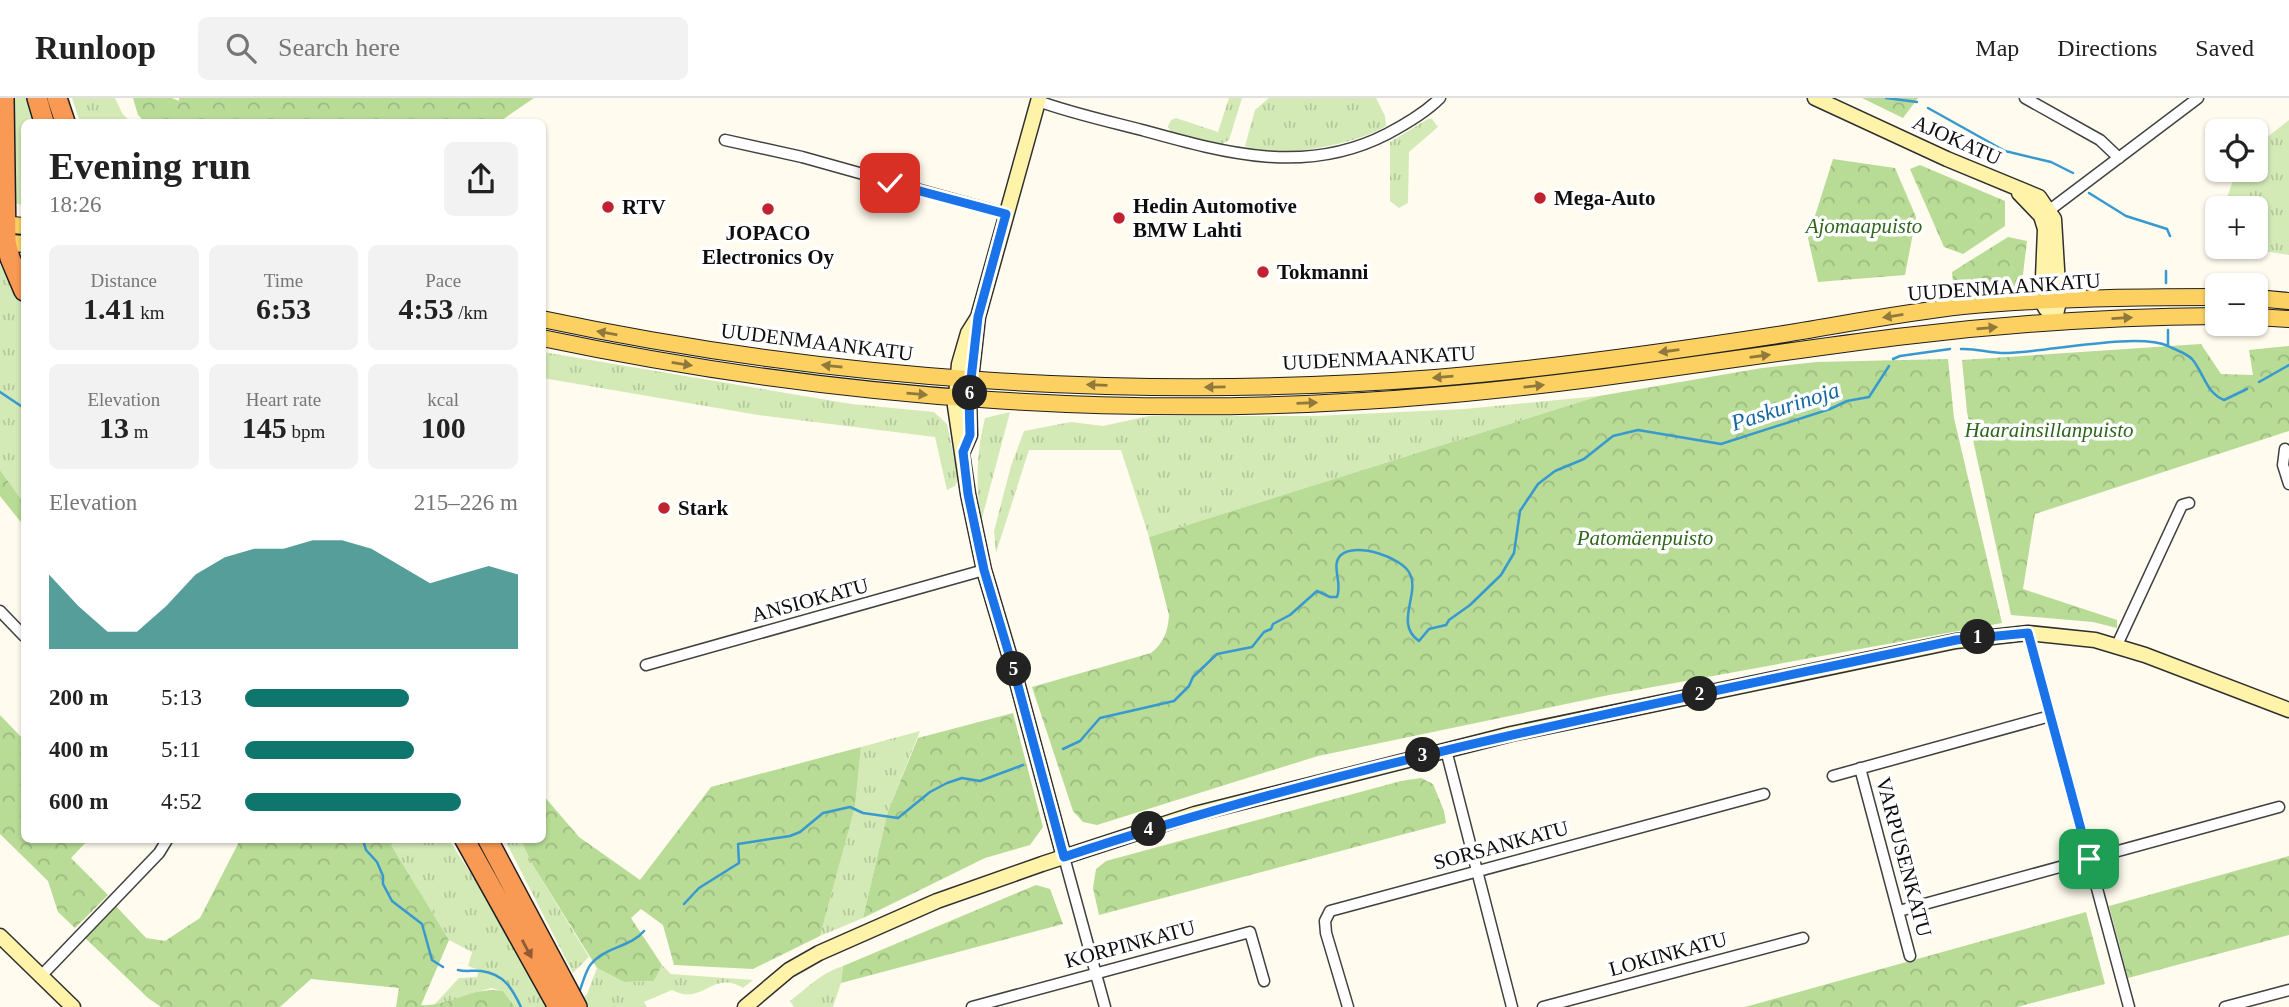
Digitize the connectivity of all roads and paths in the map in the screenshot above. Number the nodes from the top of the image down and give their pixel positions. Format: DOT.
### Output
graph roads {
  1 [pos="4,98"];
  2 [pos="37,98"];
  3 [pos="1440,98"];
  4 [pos="1815,98"];
  5 [pos="2025,98"];
  6 [pos="2198,98"];
  7 [pos="1039,99"];
  8 [pos="59,116"];
  9 [pos="725,139"];
  10 [pos="2119,158"];
  11 [pos="2045,213"];
  12 [pos="1006,214"];
  13 [pos="10,234"];
  14 [pos="21,284"];
  15 [pos="2205,297"];
  16 [pos="2268,299"];
  17 [pos="2289,300"];
  18 [pos="2051,302"];
  19 [pos="2205,316"];
  20 [pos="2268,318"];
  21 [pos="2289,319"];
  22 [pos="546,320"];
  23 [pos="2053,322"];
  24 [pos="546,339"];
  25 [pos="965,379"];
  26 [pos="963,397"];
  27 [pos="2286,449"];
  28 [pos="2289,484"];
  29 [pos="2189,503"];
  30 [pos="984,570"];
  31 [pos="0,611"];
  32 [pos="21,633"];
  33 [pos="2028,633"];
  34 [pos="2117,645"];
  35 [pos="646,665"];
  36 [pos="2289,710"];
  37 [pos="2050,716"];
  38 [pos="1446,750"];
  39 [pos="1860,768"];
  40 [pos="1833,776"];
  41 [pos="1764,794"];
  42 [pos="2279,807"];
  43 [pos="165,843"];
  44 [pos="466,843"];
  45 [pos="489,843"];
  46 [pos="1064,857"];
  47 [pos="2089,859"];
  48 [pos="1476,872"];
  49 [pos="496,874"];
  50 [pos="1899,911"];
  51 [pos="0,936"];
  52 [pos="1803,938"];
  53 [pos="1910,956"];
  54 [pos="1096,973"];
  55 [pos="41,976"];
  56 [pos="1264,981"];
  57 [pos="2289,990"];
  58 [pos="73,1007"];
  59 [pos="558,1007"];
  60 [pos="577,1007"];
  61 [pos="745,1007"];
  62 [pos="972,1007"];
  63 [pos="1105,1007"];
  64 [pos="1348,1007"];
  65 [pos="1512,1007"];
  66 [pos="1543,1007"];
  67 [pos="2129,1007"];
  68 [pos="2225,1007"];
  1 -- 13 [label="highway"];
  2 -- 8 [label="highway"];
  3 -- 7 [label="street"];
  4 -- 11 [label="street, AJOKATU"];
  5 -- 10 [label="street"];
  6 -- 10 [label="street"];
  7 -- 12 [label="street"];
  9 -- 12 [label="street"];
  10 -- 11 [label="street"];
  11 -- 18 [label="street"];
  12 -- 25 [label="street"];
  13 -- 14 [label="highway"];
  15 -- 18 [label="main road, UUDENMAANKATU"];
  16 -- 17 [label="main road"];
  18 -- 23 [label="street"];
  18 -- 25 [label="main road, UUDENMAANKATU, one-way"];
  23 -- 19 [label="main road, UUDENMAANKATU, one-way"];
  20 -- 21 [label="main road"];
  25 -- 22 [label="main road, UUDENMAANKATU, one-way"];
  26 -- 23 [label="main road, UUDENMAANKATU, one-way"];
  24 -- 26 [label="main road, UUDENMAANKATU, one-way"];
  25 -- 26 [label="street"];
  26 -- 30 [label="street"];
  27 -- 28 [label="street"];
  29 -- 34 [label="street"];
  30 -- 35 [label="street, ANSIOKATU"];
  30 -- 46 [label="street"];
  31 -- 32 [label="street"];
  33 -- 34 [label="street"];
  33 -- 37 [label="street"];
  33 -- 38 [label="street"];
  34 -- 36 [label="street"];
  37 -- 39 [label="street, VARPUSENKATU"];
  37 -- 47 [label="street"];
  38 -- 46 [label="street"];
  38 -- 48 [label="street"];
  39 -- 40 [label="street, VARPUSENKATU"];
  39 -- 50 [label="street, VARPUSENKATU"];
  41 -- 48 [label="street, SORSANKATU"];
  42 -- 47 [label="street"];
  43 -- 55 [label="street"];
  44 -- 49 [label="highway"];
  45 -- 49 [label="highway"];
  46 -- 54 [label="street"];
  46 -- 61 [label="street"];
  47 -- 50 [label="street"];
  47 -- 67 [label="street"];
  48 -- 64 [label="street, SORSANKATU"];
  48 -- 65 [label="street"];
  49 -- 59 [label="highway, one-way"];
  49 -- 60 [label="highway"];
  50 -- 53 [label="street, VARPUSENKATU"];
  51 -- 55 [label="street"];
  52 -- 66 [label="street, LOKINKATU"];
  54 -- 56 [label="street, KORPINKATU"];
  54 -- 62 [label="street, KORPINKATU"];
  54 -- 63 [label="street"];
  55 -- 58 [label="street"];
  57 -- 68 [label="street"];
}
